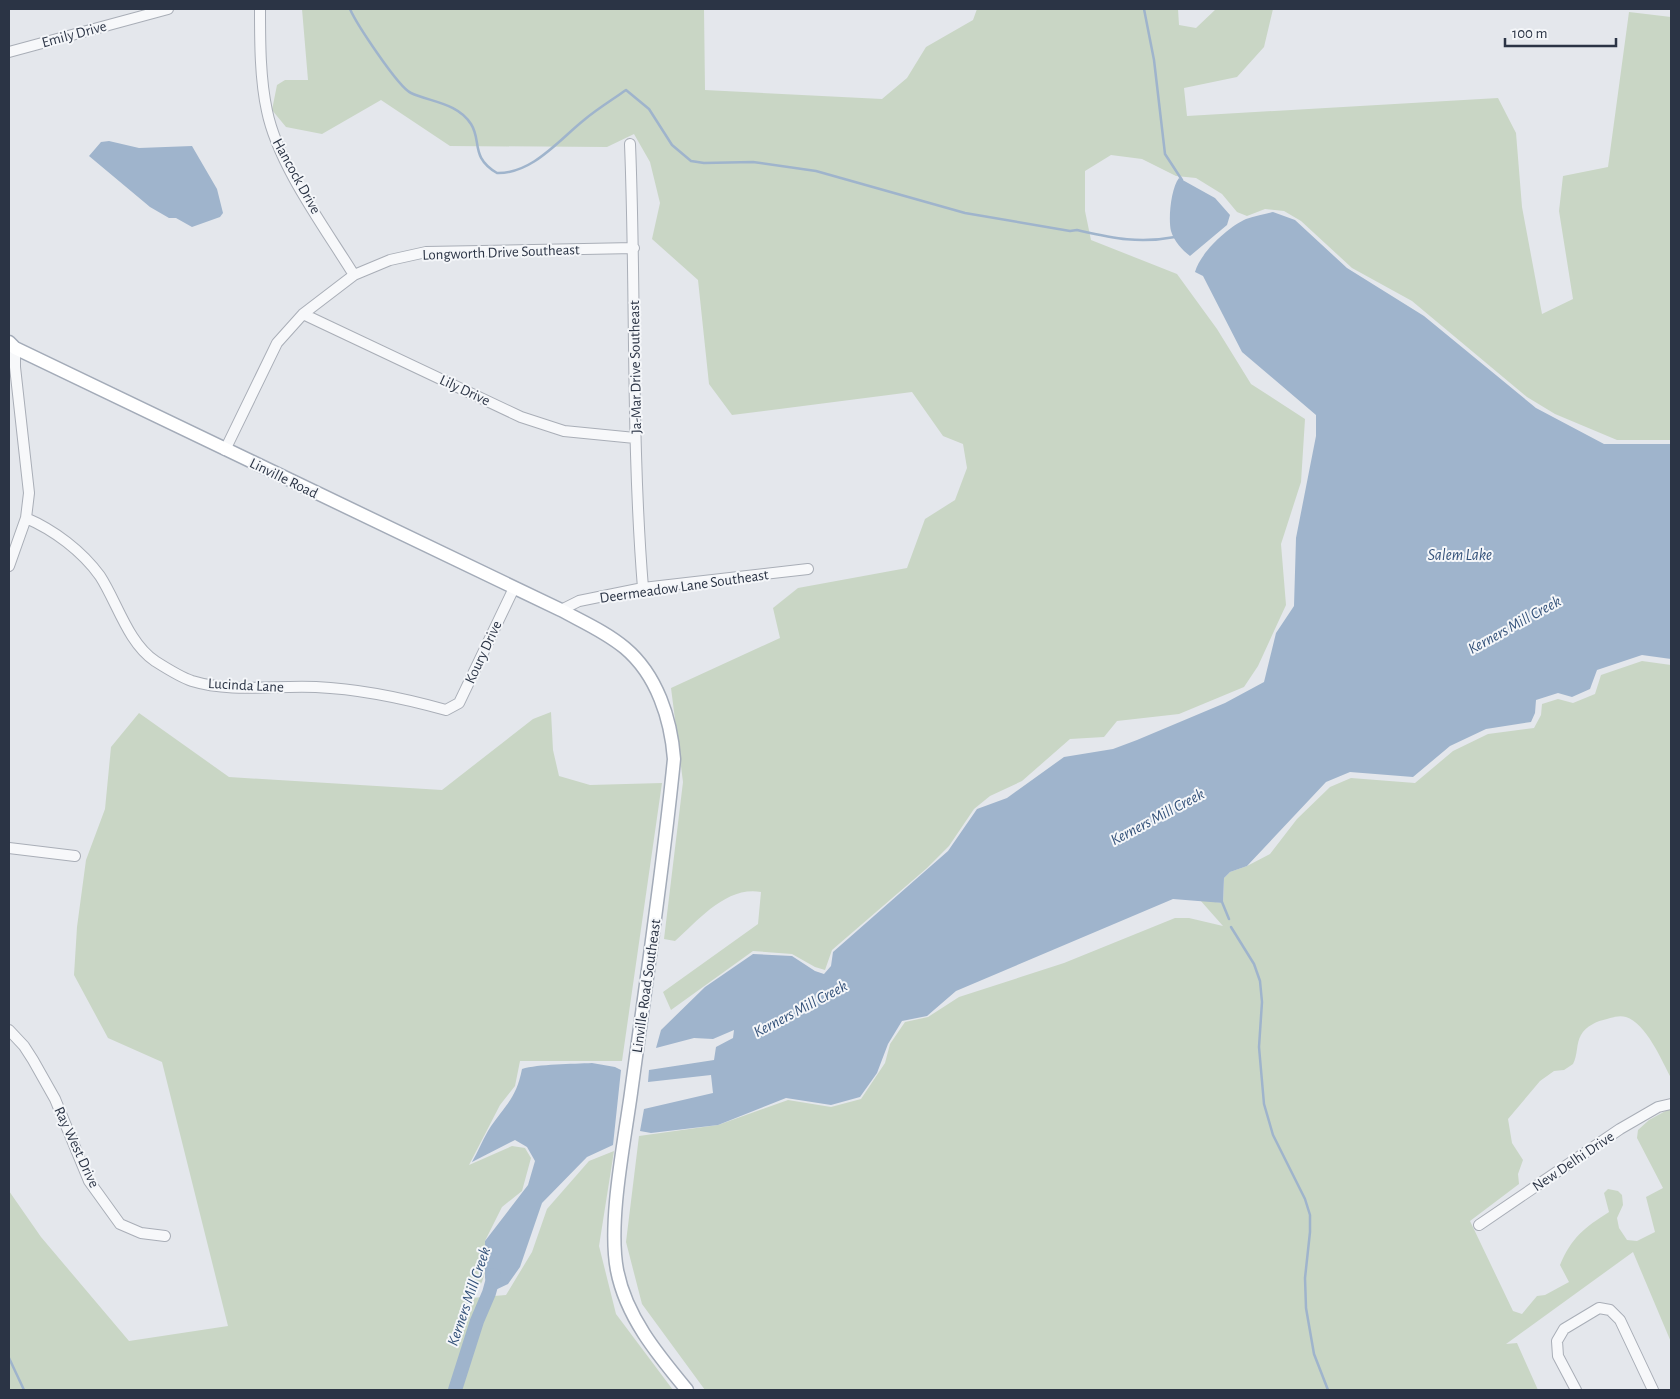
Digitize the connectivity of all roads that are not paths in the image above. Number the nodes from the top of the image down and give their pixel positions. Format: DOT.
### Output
graph roads {
  1 [pos="168,9"];
  2 [pos="260,9"];
  3 [pos="9,52"];
  4 [pos="630,144"];
  5 [pos="634,248"];
  6 [pos="354,275"];
  7 [pos="303,314"];
  8 [pos="12,345"];
  9 [pos="636,438"];
  10 [pos="225,450"];
  11 [pos="26,518"];
  12 [pos="9,566"];
  13 [pos="808,569"];
  14 [pos="514,588"];
  15 [pos="643,588"];
  16 [pos="561,610"];
  17 [pos="446,710"];
  18 [pos="9,848"];
  19 [pos="75,856"];
  20 [pos="9,1030"];
  21 [pos="1671,1104"];
  22 [pos="1479,1225"];
  23 [pos="165,1236"];
  24 [pos="687,1390"];
  25 [pos="1576,1390"];
  26 [pos="1654,1390"];
  1 -- 3 [label="street, Emily Drive"];
  2 -- 6 [label="street, Hancock Drive"];
  4 -- 5 [label="street, Ja-Mar Drive Southeast"];
  5 -- 6 [label="street, Longworth Drive Southeast"];
  5 -- 9 [label="street, Ja-Mar Drive Southeast"];
  6 -- 7 [label="street, Longworth Drive Southeast"];
  7 -- 9 [label="street, Lily Drive"];
  7 -- 10 [label="street, Longworth Drive Southeast"];
  8 -- 10 [label="main road, Linville Road"];
  8 -- 11 [label="street"];
  9 -- 15 [label="street, Ja-Mar Drive Southeast"];
  10 -- 14 [label="main road, Linville Road"];
  11 -- 12 [label="street"];
  11 -- 17 [label="street, Lucinda Lane"];
  13 -- 15 [label="street, Deermeadow Lane Southeast"];
  14 -- 16 [label="main road, Linville Road"];
  14 -- 17 [label="street, Koury Drive"];
  15 -- 16 [label="street, Deermeadow Lane Southeast"];
  16 -- 24 [label="main road, Linville Road Southeast"];
  18 -- 19 [label="street"];
  20 -- 23 [label="street, Ray West Drive"];
  21 -- 22 [label="street, New Delhi Drive"];
  25 -- 26 [label="street"];
}
